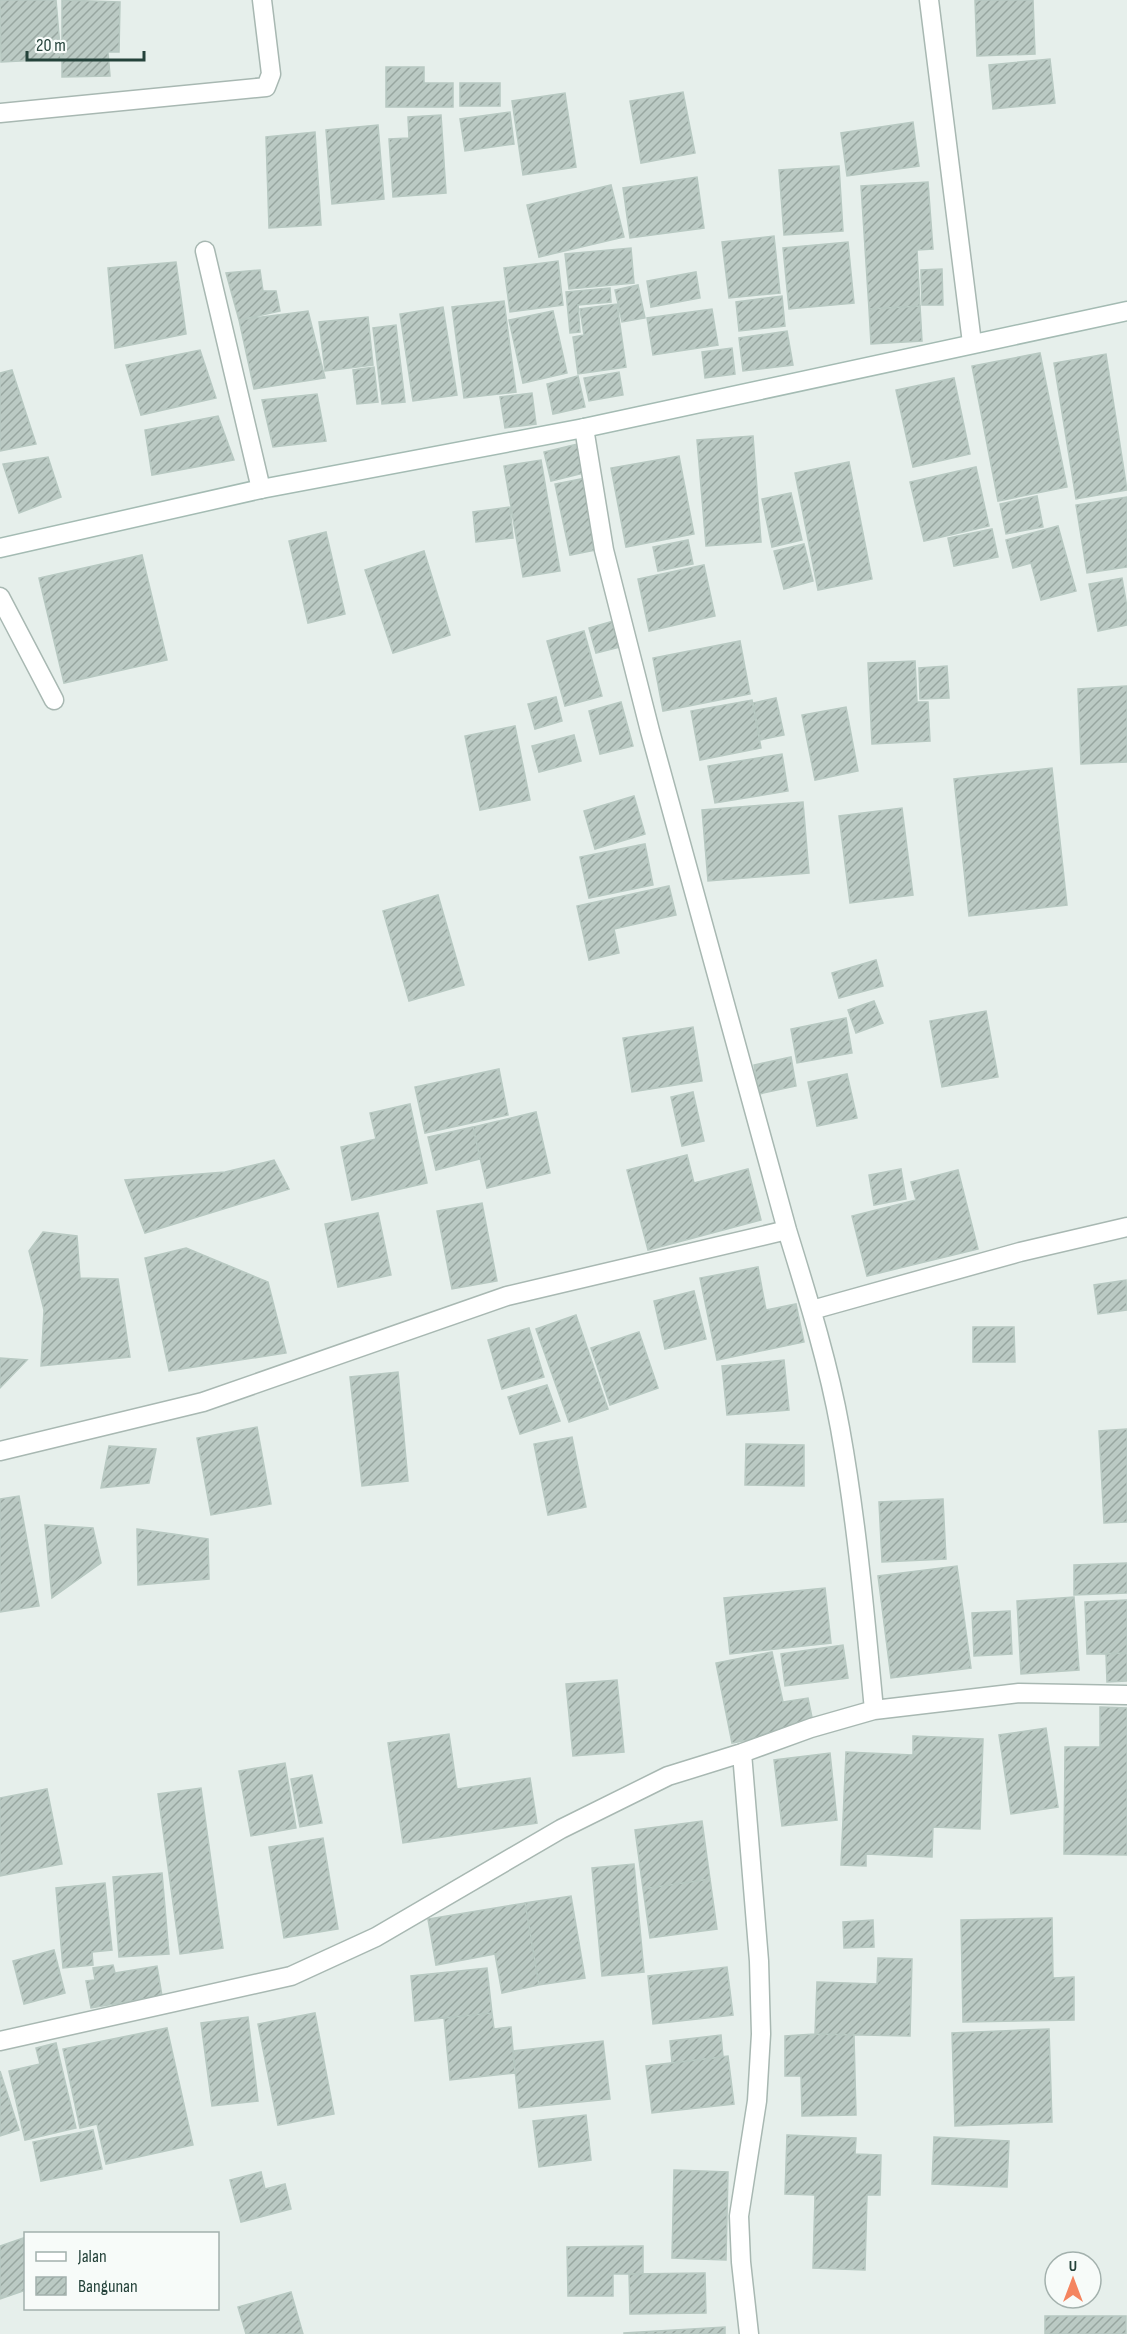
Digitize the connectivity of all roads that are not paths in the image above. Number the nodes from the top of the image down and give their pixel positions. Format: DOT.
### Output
graph roads {
  1 [pos="262,0"];
  2 [pos="929,0"];
  3 [pos="0,114"];
  4 [pos="205,252"];
  5 [pos="1127,311"];
  6 [pos="972,343"];
  7 [pos="584,428"];
  8 [pos="261,489"];
  9 [pos="0,548"];
  10 [pos="0,597"];
  11 [pos="54,700"];
  12 [pos="1127,1227"];
  13 [pos="787,1230"];
  14 [pos="812,1310"];
  15 [pos="0,1451"];
  16 [pos="1127,1695"];
  17 [pos="874,1710"];
  18 [pos="742,1753"];
  19 [pos="0,2041"];
  20 [pos="749,2334"];
  1 -- 3 [label="street"];
  2 -- 6 [label="street"];
  4 -- 8 [label="street"];
  5 -- 6 [label="street"];
  6 -- 7 [label="street"];
  7 -- 8 [label="street"];
  7 -- 13 [label="street"];
  8 -- 9 [label="street"];
  10 -- 11 [label="street"];
  12 -- 14 [label="street"];
  13 -- 14 [label="street"];
  13 -- 15 [label="street"];
  14 -- 17 [label="street"];
  16 -- 17 [label="street"];
  17 -- 18 [label="street"];
  18 -- 19 [label="street"];
  18 -- 20 [label="street"];
}
